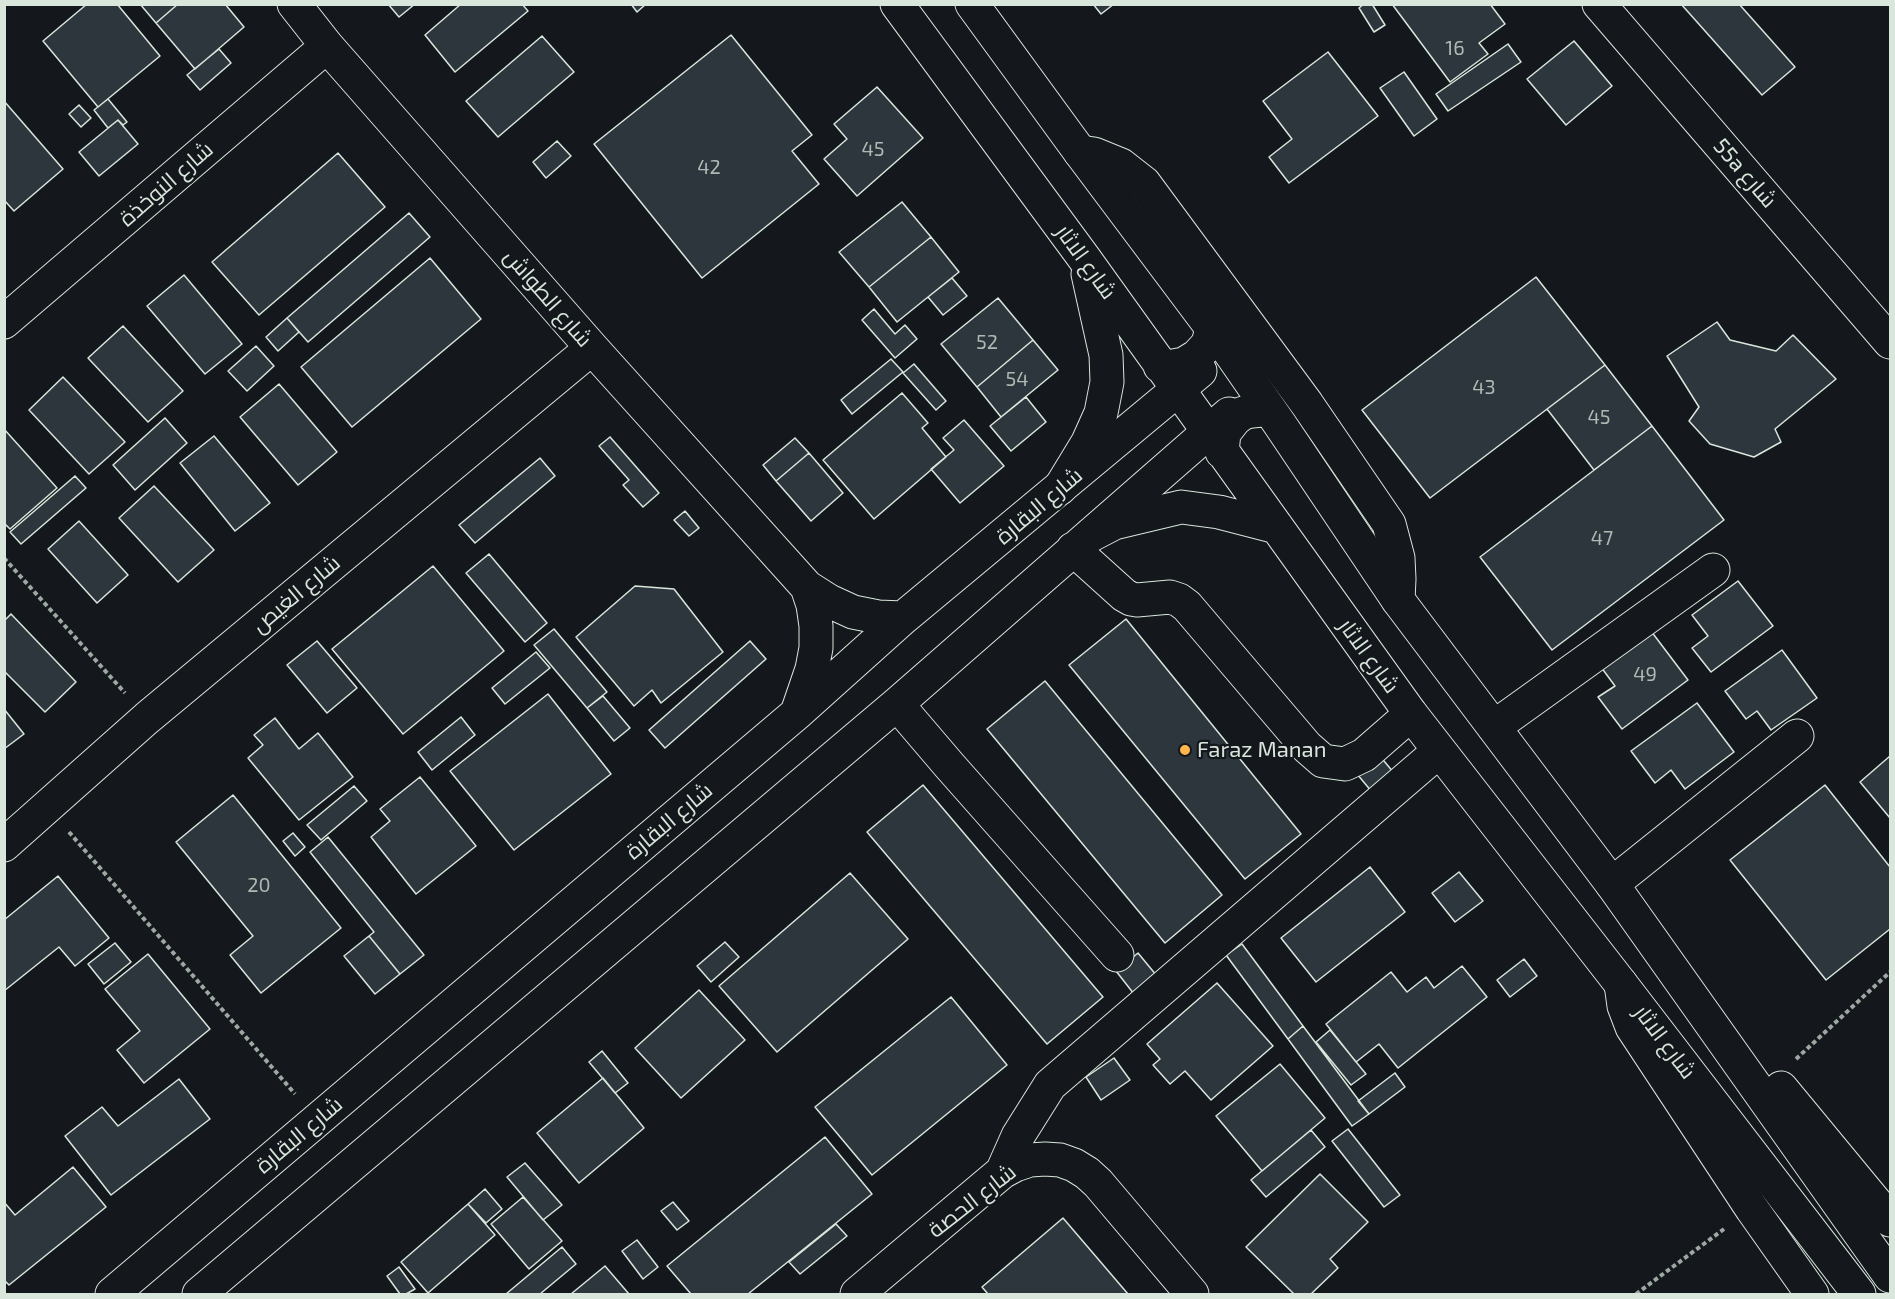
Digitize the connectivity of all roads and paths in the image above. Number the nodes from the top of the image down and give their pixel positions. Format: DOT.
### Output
graph roads {
  1 [pos="294,4"];
  2 [pos="897,4"];
  3 [pos="972,4"];
  4 [pos="1599,4"];
  5 [pos="327,46"];
  6 [pos="1080,152"];
  7 [pos="1084,258"];
  8 [pos="4,322"];
  9 [pos="1219,338"];
  10 [pos="1890,342"];
  11 [pos="592,348"];
  12 [pos="1169,378"];
  13 [pos="1263,402"];
  14 [pos="1215,442"];
  15 [pos="1060,488"];
  16 [pos="1277,527"];
  17 [pos="1082,542"];
  18 [pos="4,558"];
  19 [pos="1713,570"];
  20 [pos="807,587"];
  21 [pos="1398,600"];
  22 [pos="903,618"];
  23 [pos="897,704"];
  24 [pos="796,714"];
  25 [pos="1411,714"];
  26 [pos="147,718"];
  27 [pos="1494,728"];
  28 [pos="1797,736"];
  29 [pos="1439,751"];
  30 [pos="48,807"];
  31 [pos="4,845"];
  32 [pos="1612,884"];
  33 [pos="1117,955"];
  34 [pos="1890,972"];
  35 [pos="1621,984"];
  36 [pos="1718,1033"];
  37 [pos="1772,1078"];
  38 [pos="317,1120"];
  39 [pos="1002,1172"];
  40 [pos="1752,1209"];
  41 [pos="1890,1220"];
  42 [pos="1890,1276"];
  43 [pos="112,1294"];
  44 [pos="199,1294"];
  45 [pos="857,1294"];
  46 [pos="1192,1294"];
  47 [pos="1636,1294"];
  48 [pos="1812,1294"];
  49 [pos="1859,1294"];
  1 -- 5 [label="street, شارع الطواش"];
  2 -- 7 [label="street, شارع الاثار"];
  3 -- 6 [label="street, شارع الاثار"];
  4 -- 10 [label="street, 55a شارع"];
  5 -- 8 [label="street, شارع النوخذة"];
  5 -- 11 [label="street, شارع الطواش"];
  6 -- 9 [label="street, شارع الاثار"];
  6 -- 21 [label="street"];
  7 -- 12 [label="street, شارع الاثار"];
  7 -- 15 [label="street"];
  9 -- 12 [label="street, شارع البقارة"];
  9 -- 13 [label="street, شارع الاثار"];
  11 -- 20 [label="street, شارع الطواش"];
  11 -- 26 [label="street, شارع الغيص"];
  12 -- 14 [label="street, شارع الاثار"];
  12 -- 15 [label="street, شارع البقارة"];
  13 -- 14 [label="street"];
  13 -- 21 [label="street, شارع الاثار"];
  14 -- 16 [label="street, شارع الاثار"];
  14 -- 17 [label="street"];
  15 -- 22 [label="street, شارع البقارة"];
  16 -- 17 [label="street"];
  16 -- 25 [label="street, شارع الاثار"];
  17 -- 23 [label="street"];
  17 -- 25 [label="street"];
  18 -- 26 [label="path"];
  19 -- 27 [label="street"];
  20 -- 22 [label="street, شارع الطواش"];
  20 -- 24 [label="street, شارع الطواش"];
  21 -- 27 [label="street, شارع الاثار"];
  22 -- 24 [label="street, شارع البقارة"];
  23 -- 33 [label="street"];
  23 -- 44 [label="street"];
  24 -- 38 [label="street, شارع البقارة"];
  25 -- 29 [label="street, شارع الاثار"];
  26 -- 30 [label="street, شارع الغيص"];
  27 -- 32 [label="street, شارع الاثار"];
  28 -- 32 [label="street"];
  29 -- 35 [label="street, شارع الاثار"];
  29 -- 39 [label="street"];
  30 -- 31 [label="street, شارع الغيص"];
  30 -- 38 [label="path"];
  32 -- 36 [label="street, شارع الاثار"];
  34 -- 37 [label="path"];
  35 -- 40 [label="street"];
  35 -- 49 [label="street, شارع الاثار"];
  36 -- 37 [label="street"];
  36 -- 42 [label="street, شارع الاثار"];
  37 -- 41 [label="street"];
  38 -- 43 [label="street, شارع البقارة"];
  39 -- 45 [label="street, شارع الحصة"];
  39 -- 46 [label="street, شارع الحصة"];
  40 -- 47 [label="path"];
  40 -- 48 [label="street"];
}
